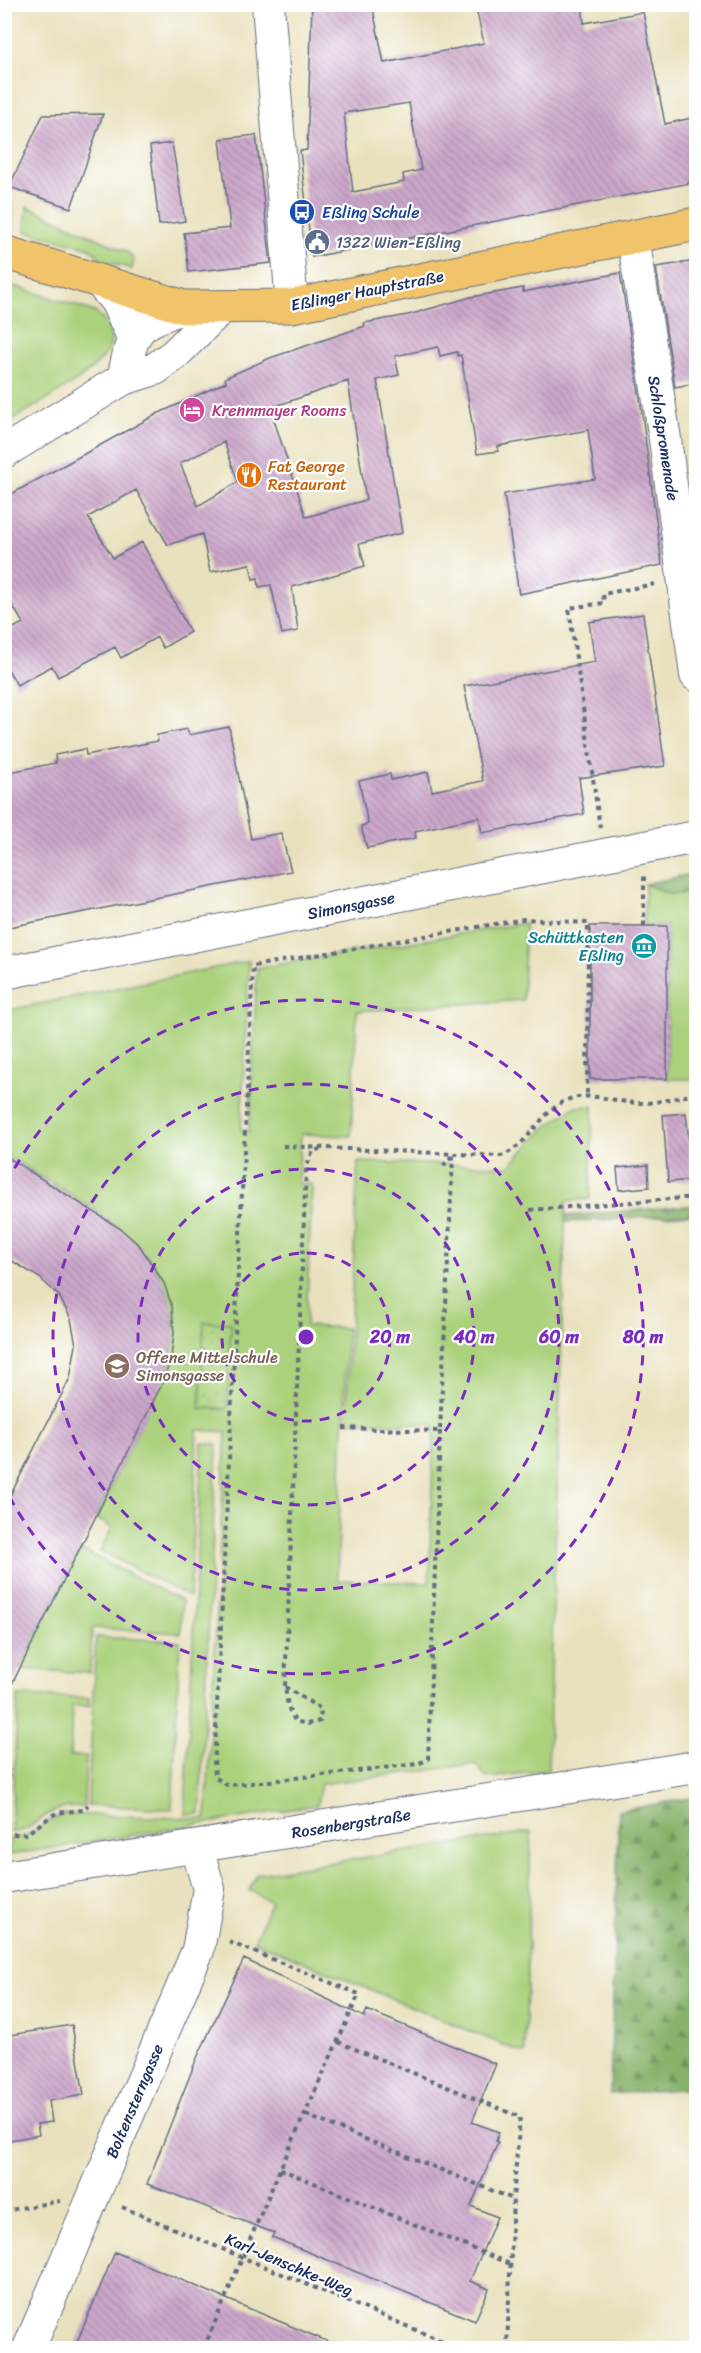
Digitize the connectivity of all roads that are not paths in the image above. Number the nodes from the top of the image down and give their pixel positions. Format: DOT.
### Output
graph roads {
  1 [pos="268,4"];
  2 [pos="696,224"];
  3 [pos="633,237"];
  4 [pos="4,252"];
  5 [pos="99,281"];
  6 [pos="292,306"];
  7 [pos="184,307"];
  8 [pos="222,307"];
  9 [pos="132,335"];
  10 [pos="123,379"];
  11 [pos="4,452"];
  12 [pos="696,675"];
  13 [pos="696,837"];
  14 [pos="4,973"];
  15 [pos="696,1767"];
  16 [pos="197,1848"];
  17 [pos="4,1877"];
  18 [pos="29,2349"];
  1 -- 6 [label="street"];
  2 -- 3 [label="main road, Eßlinger Hauptstraße"];
  3 -- 6 [label="main road, Eßlinger Hauptstraße"];
  3 -- 12 [label="street, Schloßpromenade"];
  4 -- 5 [label="main road, Eßlinger Hauptstraße"];
  5 -- 7 [label="main road, Eßlinger Hauptstraße"];
  5 -- 9 [label="street"];
  6 -- 8 [label="main road, Eßlinger Hauptstraße"];
  7 -- 8 [label="main road, Eßlinger Hauptstraße"];
  7 -- 9 [label="street"];
  8 -- 10 [label="street"];
  9 -- 10 [label="street"];
  10 -- 11 [label="street"];
  13 -- 14 [label="street, Simonsgasse"];
  15 -- 16 [label="street, Rosenbergstraße"];
  16 -- 17 [label="street, Rosenbergstraße"];
  16 -- 18 [label="street, Boltensterngasse"];
}
